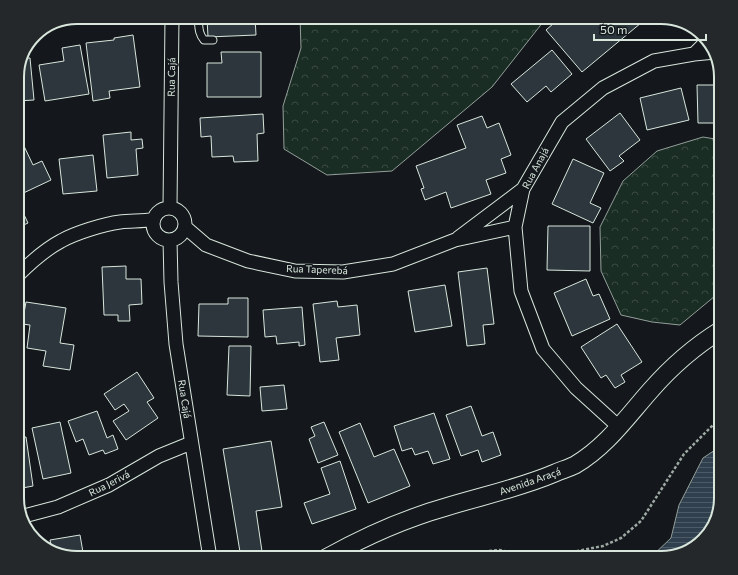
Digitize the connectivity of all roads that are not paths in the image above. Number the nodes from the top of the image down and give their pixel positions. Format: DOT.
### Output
graph roads {
  1 [pos="172,24"];
  2 [pos="198,24"];
  3 [pos="214,40"];
  4 [pos="703,45"];
  5 [pos="709,53"];
  6 [pos="694,54"];
  7 [pos="523,189"];
  8 [pos="170,208"];
  9 [pos="154,219"];
  10 [pos="185,227"];
  11 [pos="516,227"];
  12 [pos="170,240"];
  13 [pos="455,240"];
  14 [pos="24,269"];
  15 [pos="714,334"];
  16 [pos="619,427"];
  17 [pos="192,443"];
  18 [pos="27,515"];
  19 [pos="209,551"];
  20 [pos="341,551"];
  1 -- 8 [label="street, Rua Cajá"];
  2 -- 3 [label="lane"];
  4 -- 6 [label="street"];
  5 -- 6 [label="street, Rua Anajá"];
  6 -- 7 [label="street, Rua Anajá"];
  7 -- 11 [label="street, Rua Anajá"];
  7 -- 13 [label="street, Rua Taperebá"];
  8 -- 9 [label="street"];
  8 -- 10 [label="street"];
  9 -- 12 [label="street"];
  9 -- 14 [label="street"];
  10 -- 12 [label="street"];
  10 -- 13 [label="street, Rua Taperebá"];
  11 -- 13 [label="street, Rua Taperebá"];
  11 -- 16 [label="street, Rua Anajá"];
  12 -- 17 [label="street, Rua Cajá"];
  15 -- 16 [label="street, Avenida Araçá"];
  16 -- 20 [label="street, Avenida Araçá"];
  17 -- 18 [label="street, Rua Jerivá"];
  17 -- 19 [label="street, Rua Cajá"];
}
